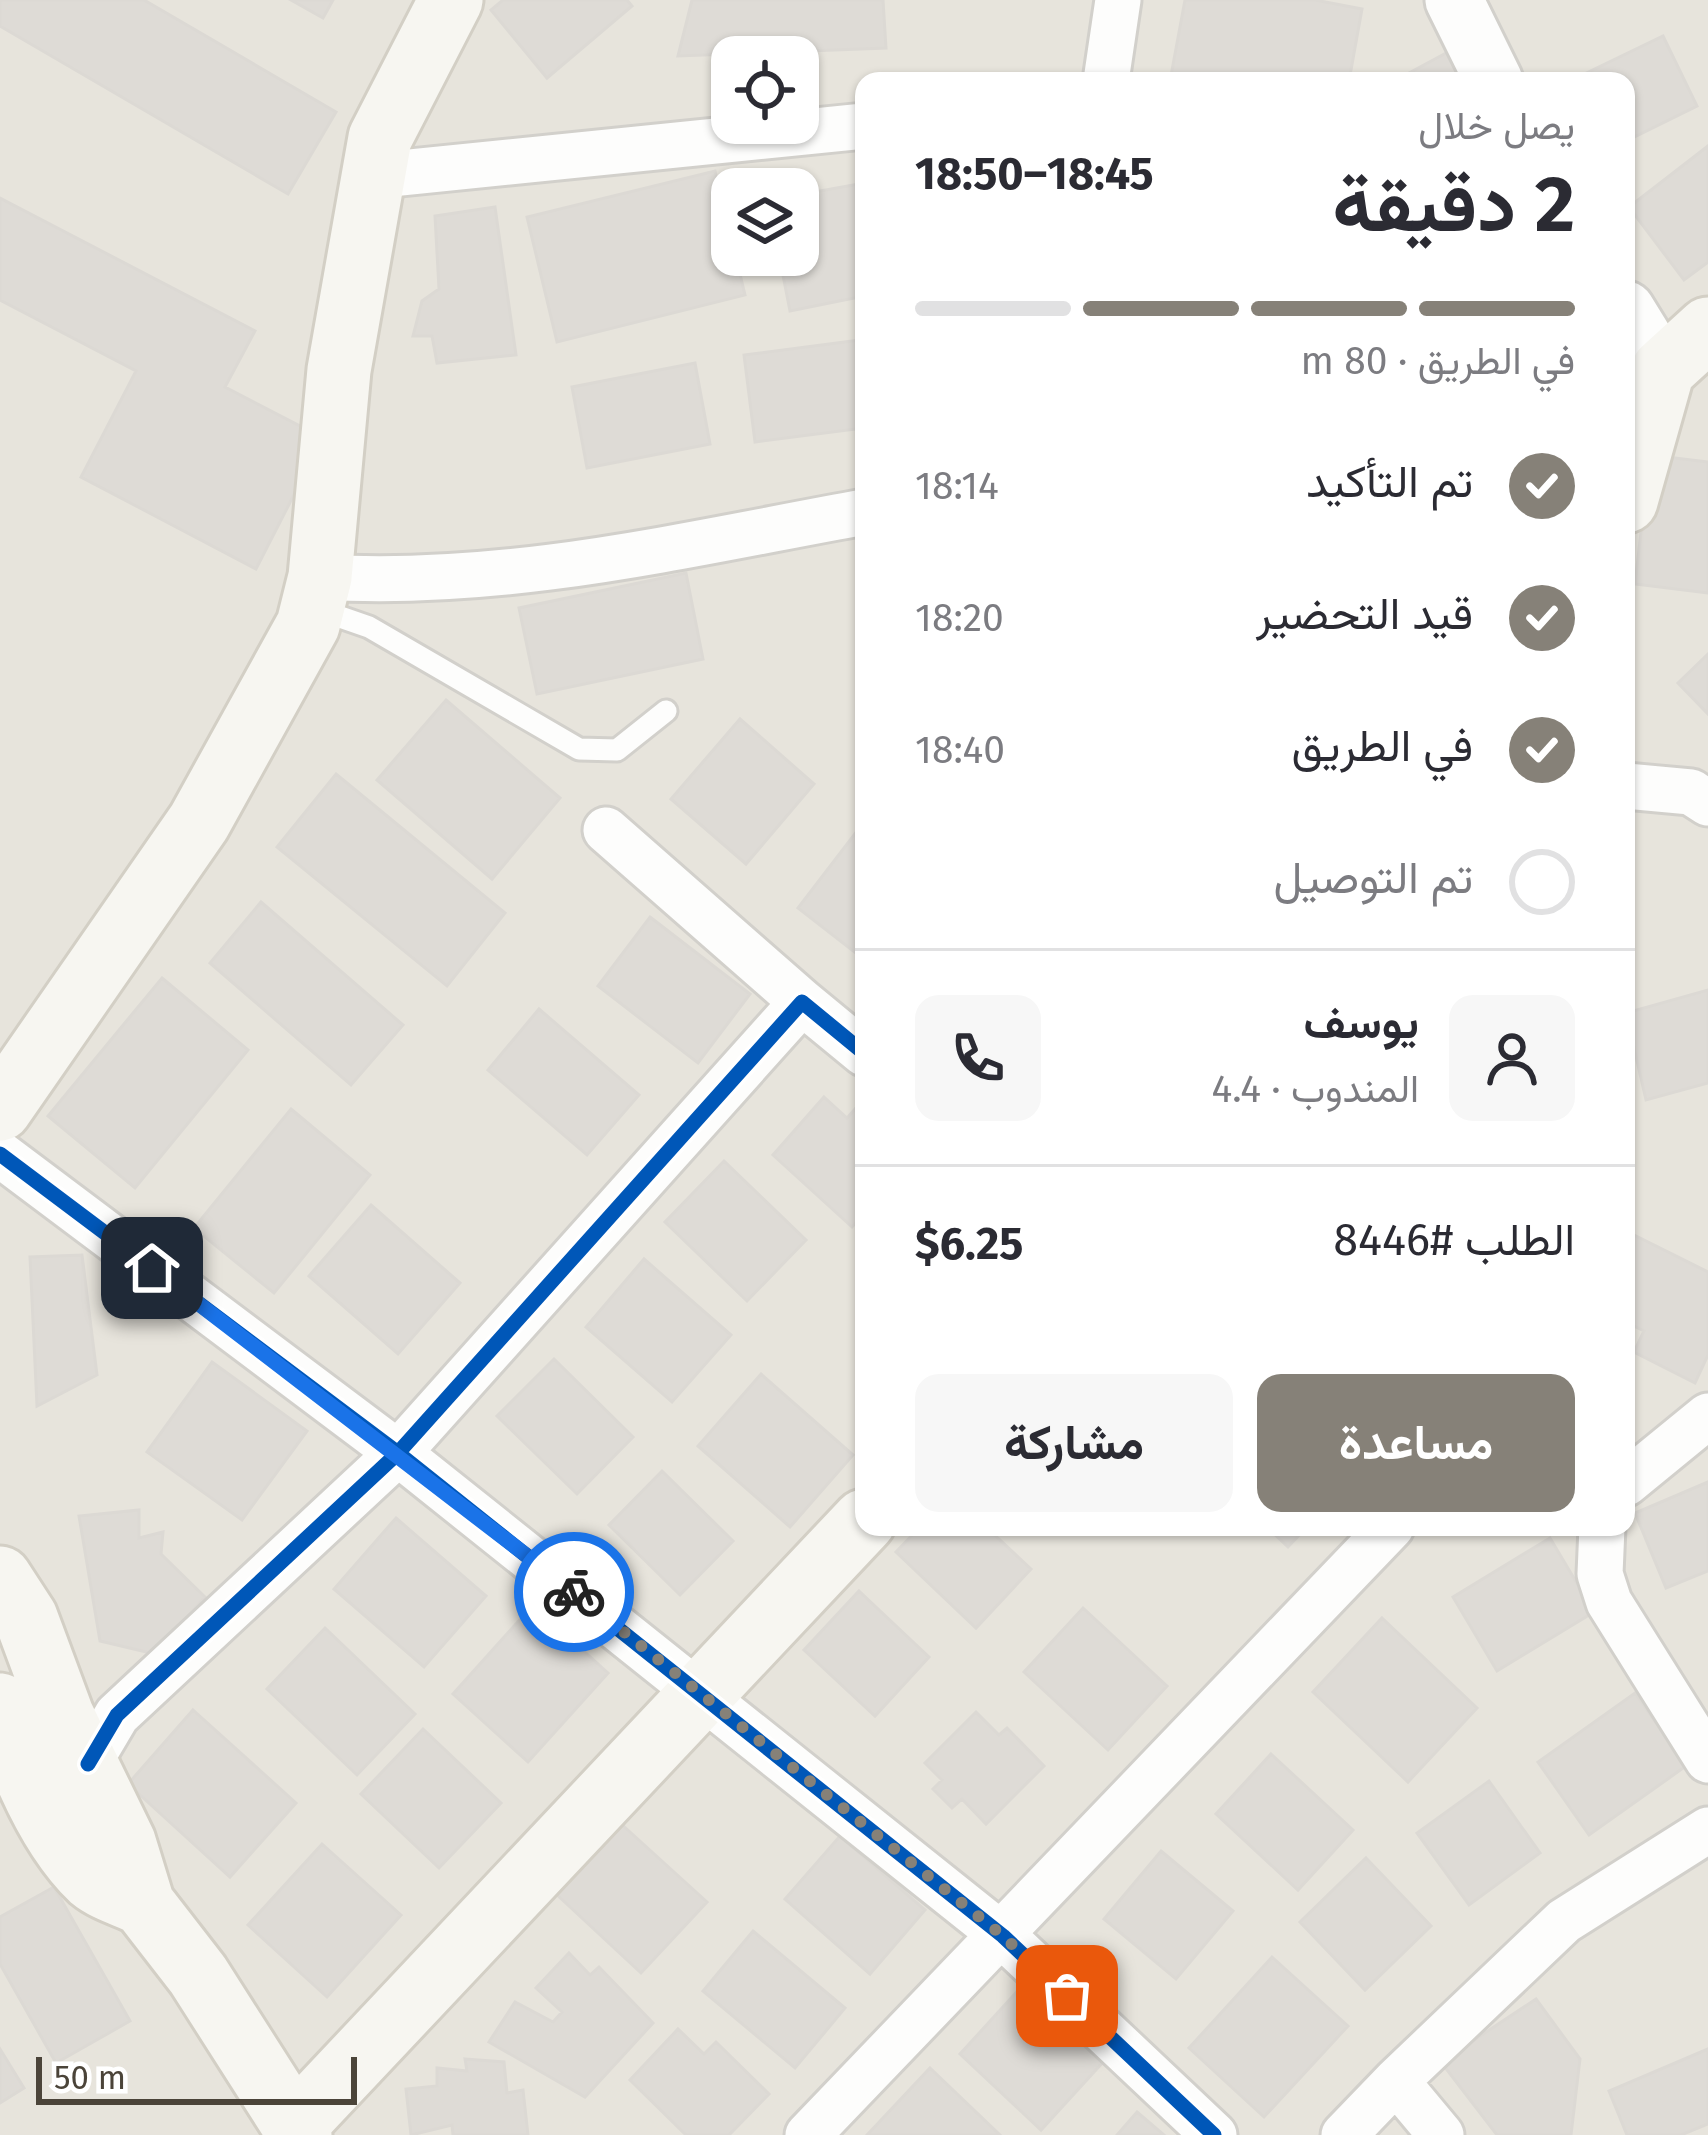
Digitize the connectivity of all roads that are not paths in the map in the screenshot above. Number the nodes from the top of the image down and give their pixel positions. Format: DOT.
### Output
graph roads {
  1 [pos="451,0"];
  2 [pos="1118,0"];
  3 [pos="1454,0"];
  4 [pos="1107,72"];
  5 [pos="1490,72"];
  6 [pos="855,127"];
  7 [pos="371,176"];
  8 [pos="1635,316"];
  9 [pos="1686,350"];
  10 [pos="1635,478"];
  11 [pos="855,514"];
  12 [pos="317,593"];
  13 [pos="666,711"];
  14 [pos="1635,787"];
  15 [pos="1708,802"];
  16 [pos="606,830"];
  17 [pos="802,1002"];
  18 [pos="855,1046"];
  19 [pos="0,1109"];
  20 [pos="0,1154"];
  21 [pos="1708,1416"];
  22 [pos="398,1453"];
  23 [pos="1635,1476"];
  24 [pos="855,1531"];
  25 [pos="1382,1536"];
  26 [pos="1602,1536"];
  27 [pos="0,1578"];
  28 [pos="702,1694"];
  29 [pos="40,1755"];
  30 [pos="1708,1760"];
  31 [pos="1708,1830"];
  32 [pos="1003,1936"];
  33 [pos="1396,2081"];
  34 [pos="298,2130"];
  35 [pos="808,2135"];
  36 [pos="1214,2135"];
  37 [pos="1344,2135"];
  38 [pos="1441,2135"];
  1 -- 7 [label="main road"];
  2 -- 4 [label="street"];
  3 -- 5 [label="street"];
  6 -- 7 [label="street"];
  7 -- 12 [label="main road"];
  8 -- 9 [label="street"];
  9 -- 10 [label="main road"];
  11 -- 12 [label="street"];
  12 -- 13 [label="lane"];
  12 -- 19 [label="main road"];
  14 -- 15 [label="street"];
  16 -- 17 [label="street"];
  17 -- 18 [label="street"];
  17 -- 22 [label="street"];
  20 -- 22 [label="street"];
  21 -- 23 [label="street"];
  22 -- 28 [label="street"];
  22 -- 29 [label="street"];
  24 -- 28 [label="main road"];
  25 -- 32 [label="street"];
  26 -- 30 [label="street"];
  27 -- 29 [label="main road"];
  28 -- 32 [label="street"];
  28 -- 34 [label="main road"];
  29 -- 34 [label="main road"];
  31 -- 33 [label="street"];
  32 -- 35 [label="street"];
  32 -- 36 [label="street"];
  33 -- 37 [label="street"];
  33 -- 38 [label="street"];
}
